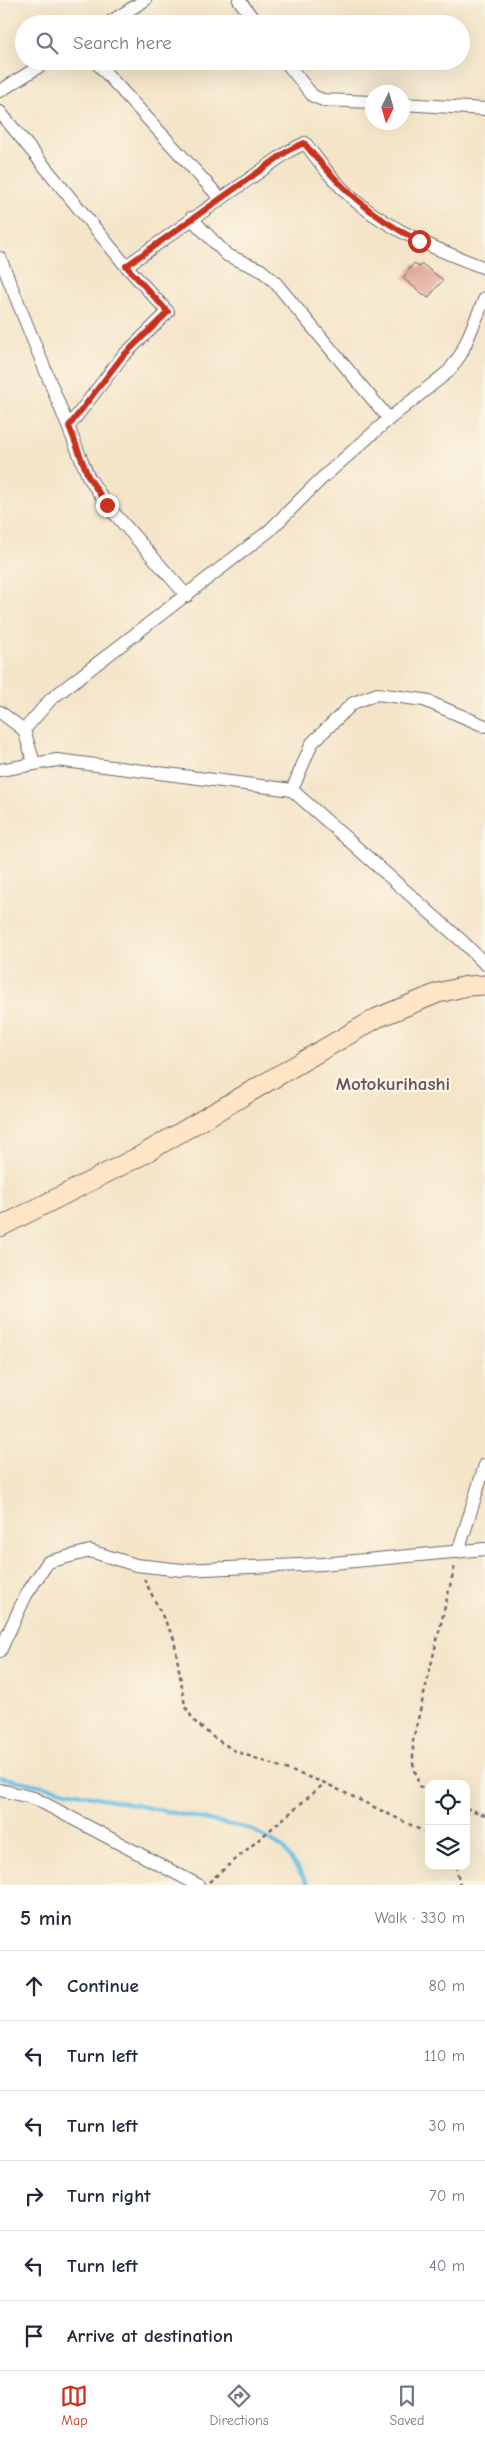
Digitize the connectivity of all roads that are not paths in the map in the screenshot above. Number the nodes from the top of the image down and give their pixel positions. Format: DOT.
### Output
graph roads {
  1 [pos="144,0"];
  2 [pos="239,0"];
  3 [pos="121,15"];
  4 [pos="250,15"];
  5 [pos="34,70"];
  6 [pos="103,70"];
  7 [pos="292,70"];
  8 [pos="0,91"];
  9 [pos="365,102"];
  10 [pos="410,104"];
  11 [pos="485,108"];
  12 [pos="0,112"];
  13 [pos="220,198"];
  14 [pos="191,218"];
  15 [pos="0,258"];
  16 [pos="126,266"];
  17 [pos="485,268"];
  18 [pos="485,298"];
  19 [pos="389,419"];
  20 [pos="69,426"];
  21 [pos="187,596"];
  22 [pos="0,712"];
  23 [pos="485,726"];
  24 [pos="24,730"];
  25 [pos="34,763"];
  26 [pos="0,770"];
  27 [pos="292,790"];
  28 [pos="485,964"];
  29 [pos="485,986"];
  30 [pos="0,1227"];
  31 [pos="485,1465"];
  32 [pos="485,1549"];
  33 [pos="458,1552"];
  34 [pos="0,1650"];
  35 [pos="0,1790"];
  36 [pos="198,1885"];
  1 -- 3 [label="street"];
  2 -- 4 [label="street"];
  5 -- 8 [label="street"];
  6 -- 13 [label="street"];
  7 -- 9 [label="street"];
  10 -- 11 [label="street"];
  12 -- 16 [label="street"];
  13 -- 14 [label="street"];
  13 -- 17 [label="street"];
  14 -- 16 [label="street"];
  14 -- 19 [label="street"];
  15 -- 20 [label="street"];
  16 -- 20 [label="street"];
  18 -- 19 [label="street"];
  19 -- 21 [label="street"];
  20 -- 21 [label="street"];
  21 -- 24 [label="street"];
  22 -- 24 [label="street"];
  23 -- 27 [label="street"];
  24 -- 25 [label="street"];
  25 -- 26 [label="street"];
  25 -- 27 [label="street"];
  27 -- 28 [label="street"];
  29 -- 30 [label="street"];
  31 -- 33 [label="street"];
  32 -- 33 [label="street"];
  33 -- 34 [label="street"];
  35 -- 36 [label="street"];
}
